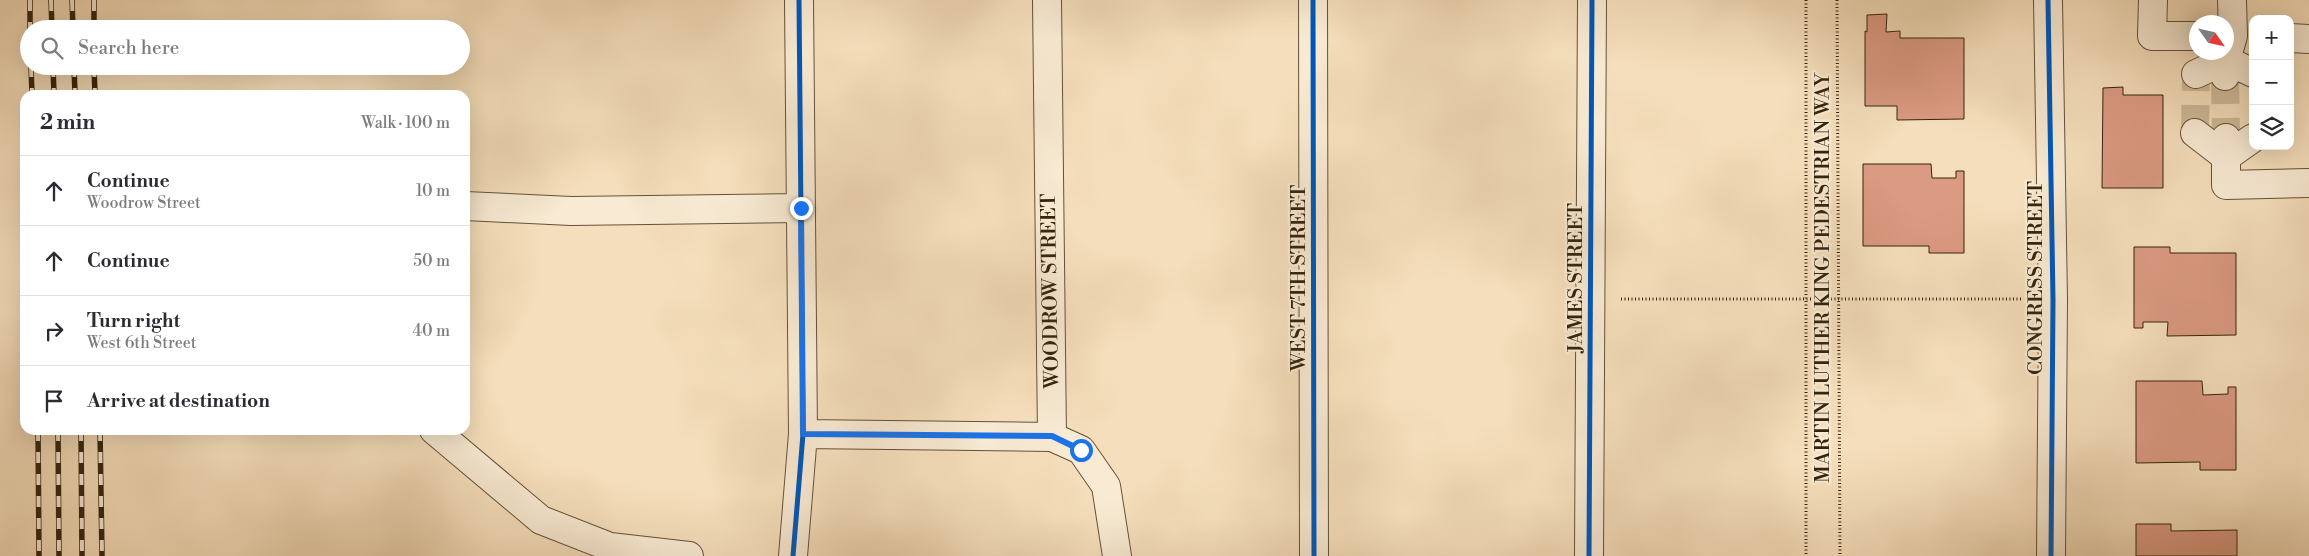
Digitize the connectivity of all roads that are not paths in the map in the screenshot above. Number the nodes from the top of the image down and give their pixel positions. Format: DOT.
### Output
graph roads {
  1 [pos="799,0"];
  2 [pos="1047,0"];
  3 [pos="1313,0"];
  4 [pos="1592,0"];
  5 [pos="2048,0"];
  6 [pos="2153,0"];
  7 [pos="2232,0"];
  8 [pos="2232,15"];
  9 [pos="2189,36"];
  10 [pos="2294,38"];
  11 [pos="2309,39"];
  12 [pos="2234,50"];
  13 [pos="2217,60"];
  14 [pos="2249,68"];
  15 [pos="2196,74"];
  16 [pos="2195,133"];
  17 [pos="2249,139"];
  18 [pos="2226,145"];
  19 [pos="2309,184"];
  20 [pos="470,206"];
  21 [pos="801,208"];
  22 [pos="803,434"];
  23 [pos="440,435"];
  24 [pos="1052,436"];
  25 [pos="689,556"];
  26 [pos="793,556"];
  27 [pos="1117,556"];
  28 [pos="1314,556"];
  29 [pos="1589,556"];
  30 [pos="2051,556"];
  1 -- 21 [label="street"];
  2 -- 24 [label="street, WOODROW STREET"];
  3 -- 28 [label="street, WEST 7TH STREET"];
  4 -- 29 [label="street, JAMES STREET"];
  5 -- 30 [label="street, CONGRESS STREET"];
  6 -- 9 [label="street"];
  7 -- 8 [label="street"];
  10 -- 11 [label="street"];
  12 -- 14 [label="street"];
  13 -- 15 [label="street"];
  16 -- 18 [label="street"];
  17 -- 18 [label="street"];
  18 -- 19 [label="street"];
  20 -- 21 [label="street"];
  21 -- 22 [label="street"];
  22 -- 24 [label="street"];
  22 -- 26 [label="street"];
  23 -- 25 [label="street"];
  24 -- 27 [label="street"];
}
